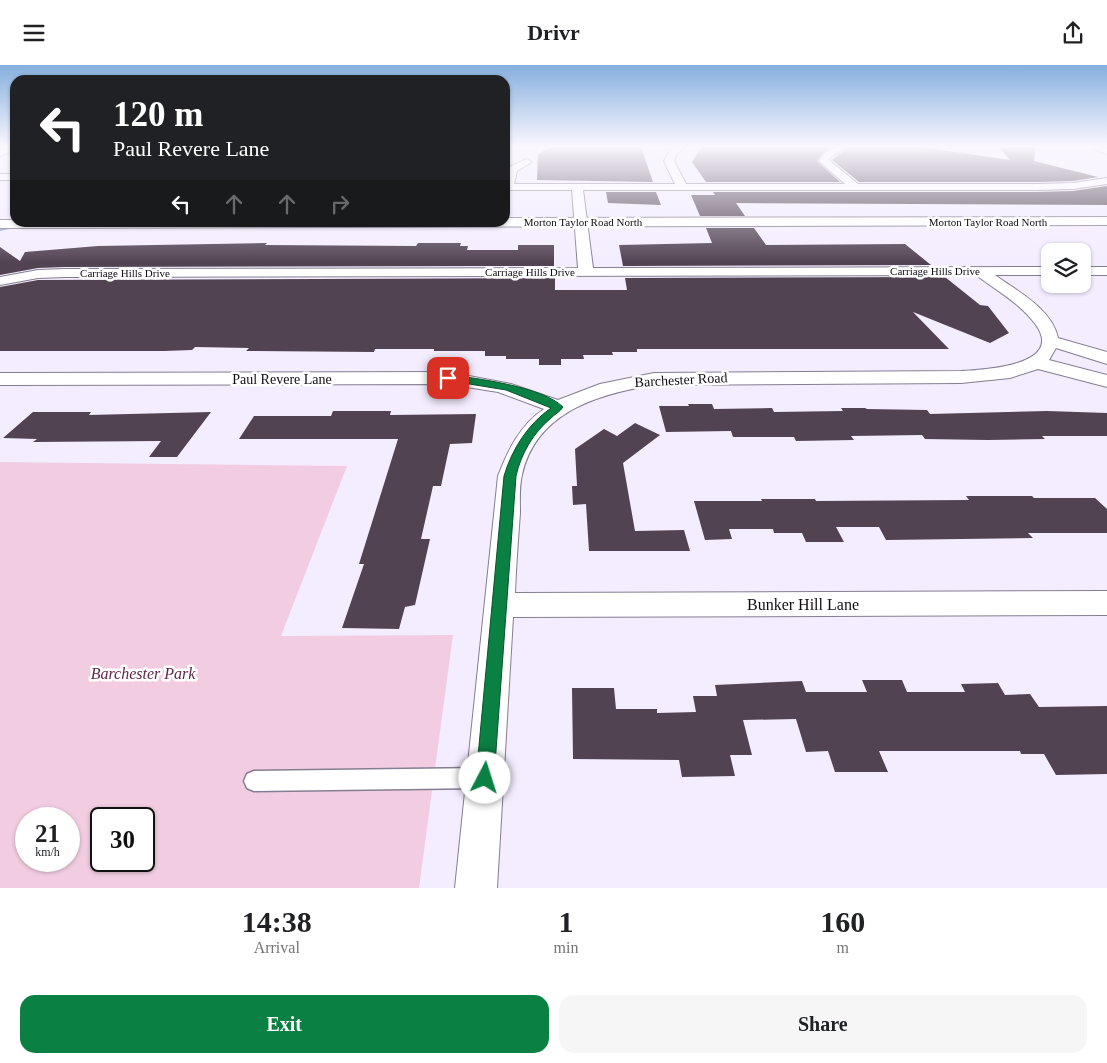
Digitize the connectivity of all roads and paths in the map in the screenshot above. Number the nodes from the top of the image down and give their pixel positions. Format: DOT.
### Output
graph roads {
  1 [pos="1070,185"];
  2 [pos="510,187"];
  3 [pos="682,187"];
  4 [pos="856,187"];
  5 [pos="577,188"];
  6 [pos="1107,221"];
  7 [pos="510,222"];
  8 [pos="581,222"];
  9 [pos="979,271"];
  10 [pos="1041,271"];
  11 [pos="1091,271"];
  12 [pos="1107,271"];
  13 [pos="586,272"];
  14 [pos="5,280"];
  15 [pos="1050,341"];
  16 [pos="1107,358"];
  17 [pos="1035,363"];
  18 [pos="0,379"];
  19 [pos="1107,381"];
  20 [pos="558,407"];
  21 [pos="1107,603"];
  22 [pos="499,605"];
  23 [pos="485,778"];
  24 [pos="254,781"];
  25 [pos="476,888"];
  1 -- 4 [label="street"];
  2 -- 5 [label="street"];
  3 -- 4 [label="street"];
  3 -- 5 [label="street"];
  5 -- 8 [label="street"];
  6 -- 8 [label="street, Morton Taylor Road North"];
  7 -- 8 [label="street, Morton Taylor Road North"];
  8 -- 13 [label="street"];
  9 -- 10 [label="street, Carriage Hills Drive"];
  9 -- 13 [label="street, Carriage Hills Drive"];
  9 -- 15 [label="street"];
  11 -- 12 [label="street"];
  13 -- 14 [label="street, Carriage Hills Drive"];
  15 -- 16 [label="street"];
  15 -- 17 [label="street"];
  17 -- 19 [label="street"];
  17 -- 20 [label="street, Barchester Road"];
  18 -- 20 [label="street, Paul Revere Lane"];
  20 -- 22 [label="street, Barchester Road"];
  21 -- 22 [label="street, Bunker Hill Lane"];
  22 -- 23 [label="street, Barchester Road"];
  23 -- 24 [label="lane"];
  23 -- 25 [label="street, Barchester Road"];
}
